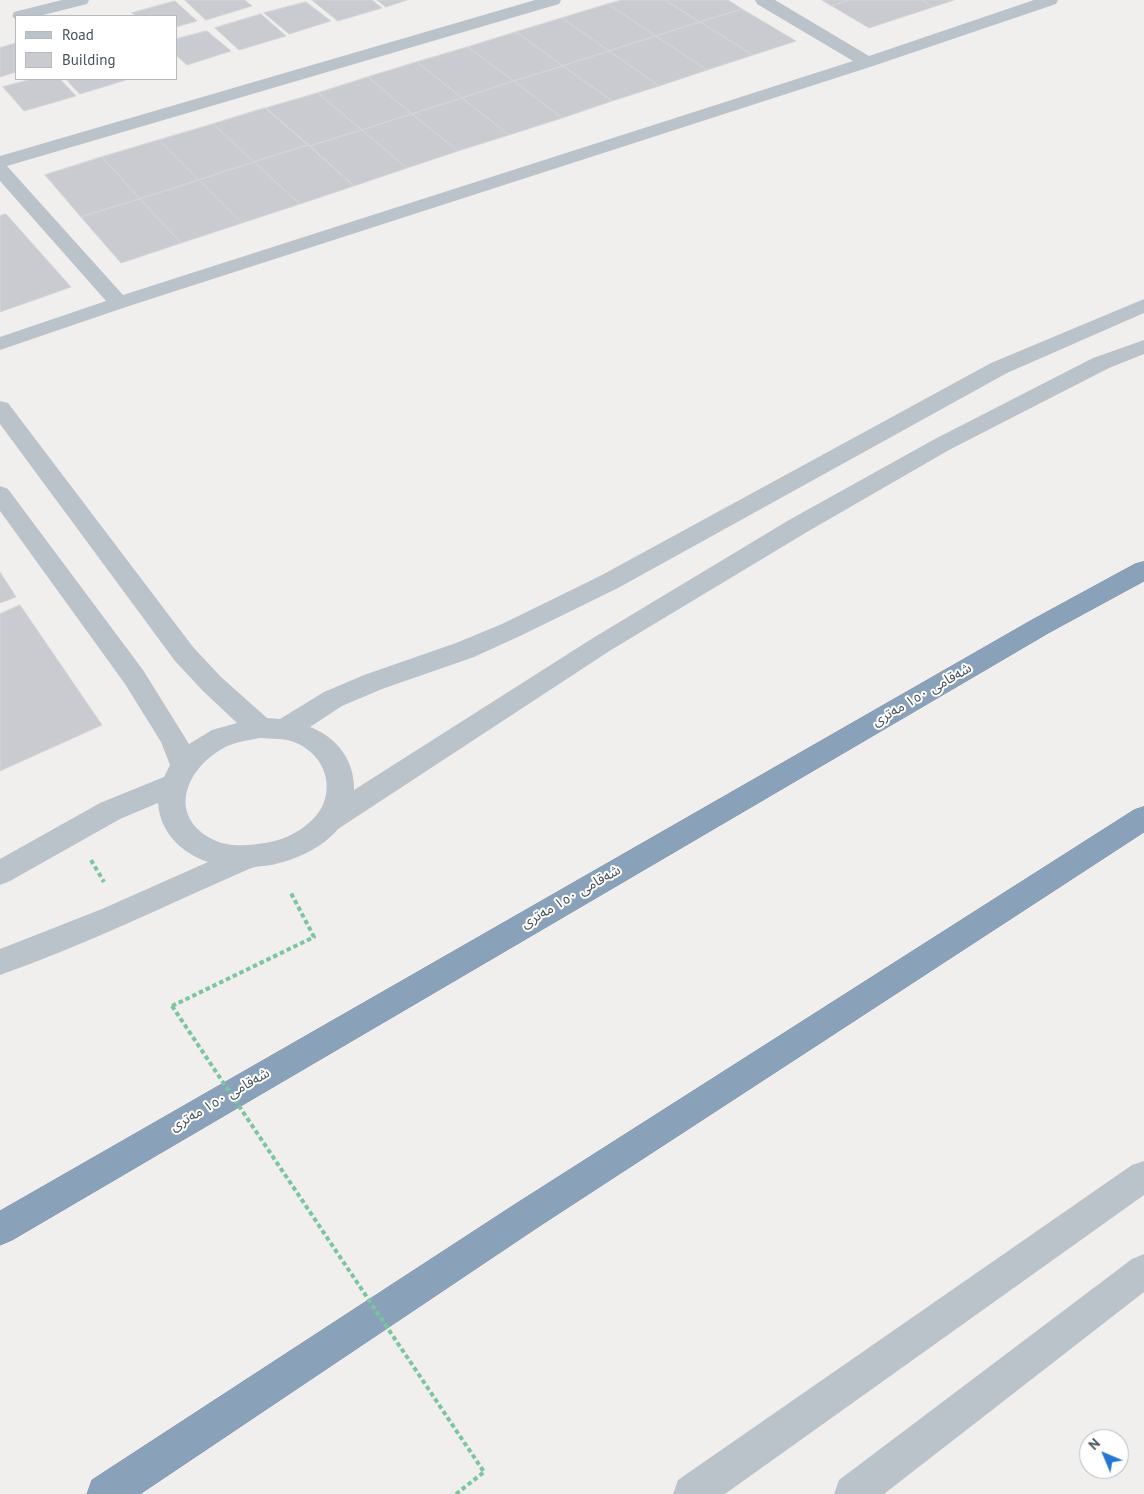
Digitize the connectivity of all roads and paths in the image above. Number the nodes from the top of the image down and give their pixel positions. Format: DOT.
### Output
graph roads {
  1 [pos="81,0"];
  2 [pos="553,0"];
  3 [pos="763,0"];
  4 [pos="1050,0"];
  5 [pos="26,15"];
  6 [pos="868,62"];
  7 [pos="0,162"];
  8 [pos="0,168"];
  9 [pos="119,303"];
  10 [pos="1144,305"];
  11 [pos="0,344"];
  12 [pos="1144,346"];
  13 [pos="0,408"];
  14 [pos="0,494"];
  15 [pos="1144,570"];
  16 [pos="272,729"];
  17 [pos="179,775"];
  18 [pos="1144,818"];
  19 [pos="328,821"];
  20 [pos="88,854"];
  21 [pos="248,857"];
  22 [pos="0,873"];
  23 [pos="106,886"];
  24 [pos="291,893"];
  25 [pos="0,962"];
  26 [pos="1144,1176"];
  27 [pos="0,1229"];
  28 [pos="1144,1272"];
  29 [pos="106,1494"];
  30 [pos="456,1494"];
  31 [pos="692,1494"];
  32 [pos="853,1494"];
  1 -- 5 [label="street"];
  2 -- 7 [label="street"];
  3 -- 6 [label="street"];
  4 -- 6 [label="street"];
  6 -- 9 [label="street"];
  8 -- 9 [label="street"];
  9 -- 11 [label="street"];
  10 -- 16 [label="street"];
  12 -- 19 [label="street"];
  13 -- 16 [label="street"];
  14 -- 17 [label="street"];
  15 -- 27 [label="highway, شەقامی ١٥٠ مەتری"];
  16 -- 17 [label="street"];
  16 -- 19 [label="street"];
  17 -- 21 [label="street"];
  17 -- 22 [label="street"];
  18 -- 29 [label="highway"];
  19 -- 21 [label="street"];
  20 -- 23 [label="path"];
  21 -- 25 [label="street"];
  24 -- 30 [label="path, bridge"];
  26 -- 31 [label="street"];
  28 -- 32 [label="street"];
}
